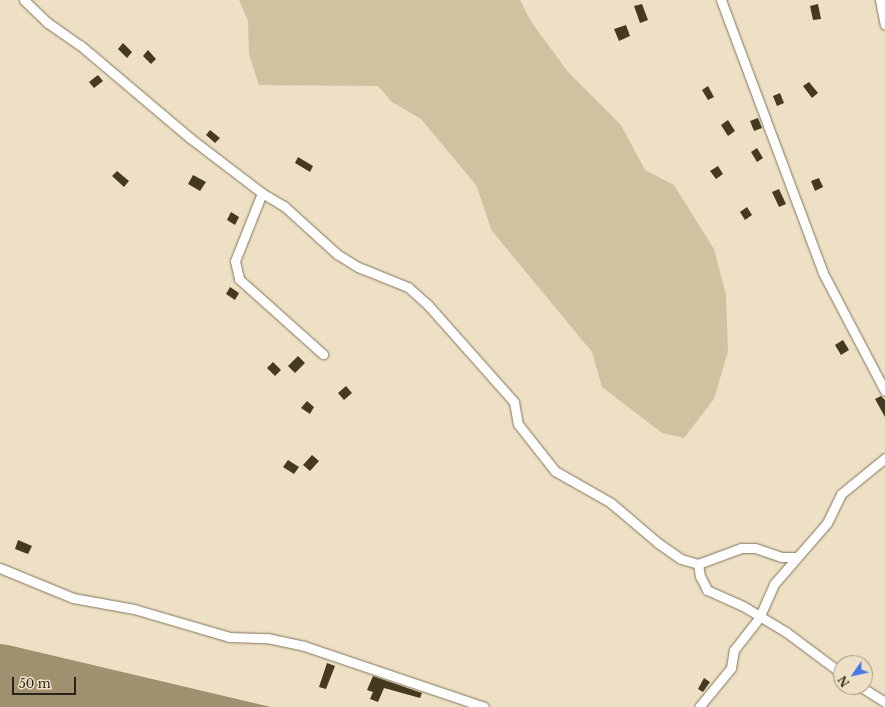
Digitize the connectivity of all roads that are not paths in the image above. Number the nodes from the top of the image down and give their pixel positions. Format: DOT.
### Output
graph roads {
  1 [pos="24,0"];
  2 [pos="721,0"];
  3 [pos="880,0"];
  4 [pos="885,25"];
  5 [pos="262,193"];
  6 [pos="324,354"];
  7 [pos="885,391"];
  8 [pos="885,458"];
  9 [pos="797,556"];
  10 [pos="698,564"];
  11 [pos="0,568"];
  12 [pos="759,618"];
  13 [pos="833,667"];
  14 [pos="873,694"];
  15 [pos="885,702"];
  16 [pos="484,707"];
  17 [pos="700,707"];
  1 -- 5 [label="street"];
  2 -- 7 [label="street"];
  3 -- 4 [label="street"];
  5 -- 6 [label="street"];
  5 -- 10 [label="street"];
  8 -- 9 [label="street"];
  9 -- 10 [label="street"];
  9 -- 12 [label="street"];
  10 -- 12 [label="street"];
  11 -- 16 [label="street"];
  12 -- 13 [label="street"];
  12 -- 17 [label="street"];
  14 -- 15 [label="street"];
}
